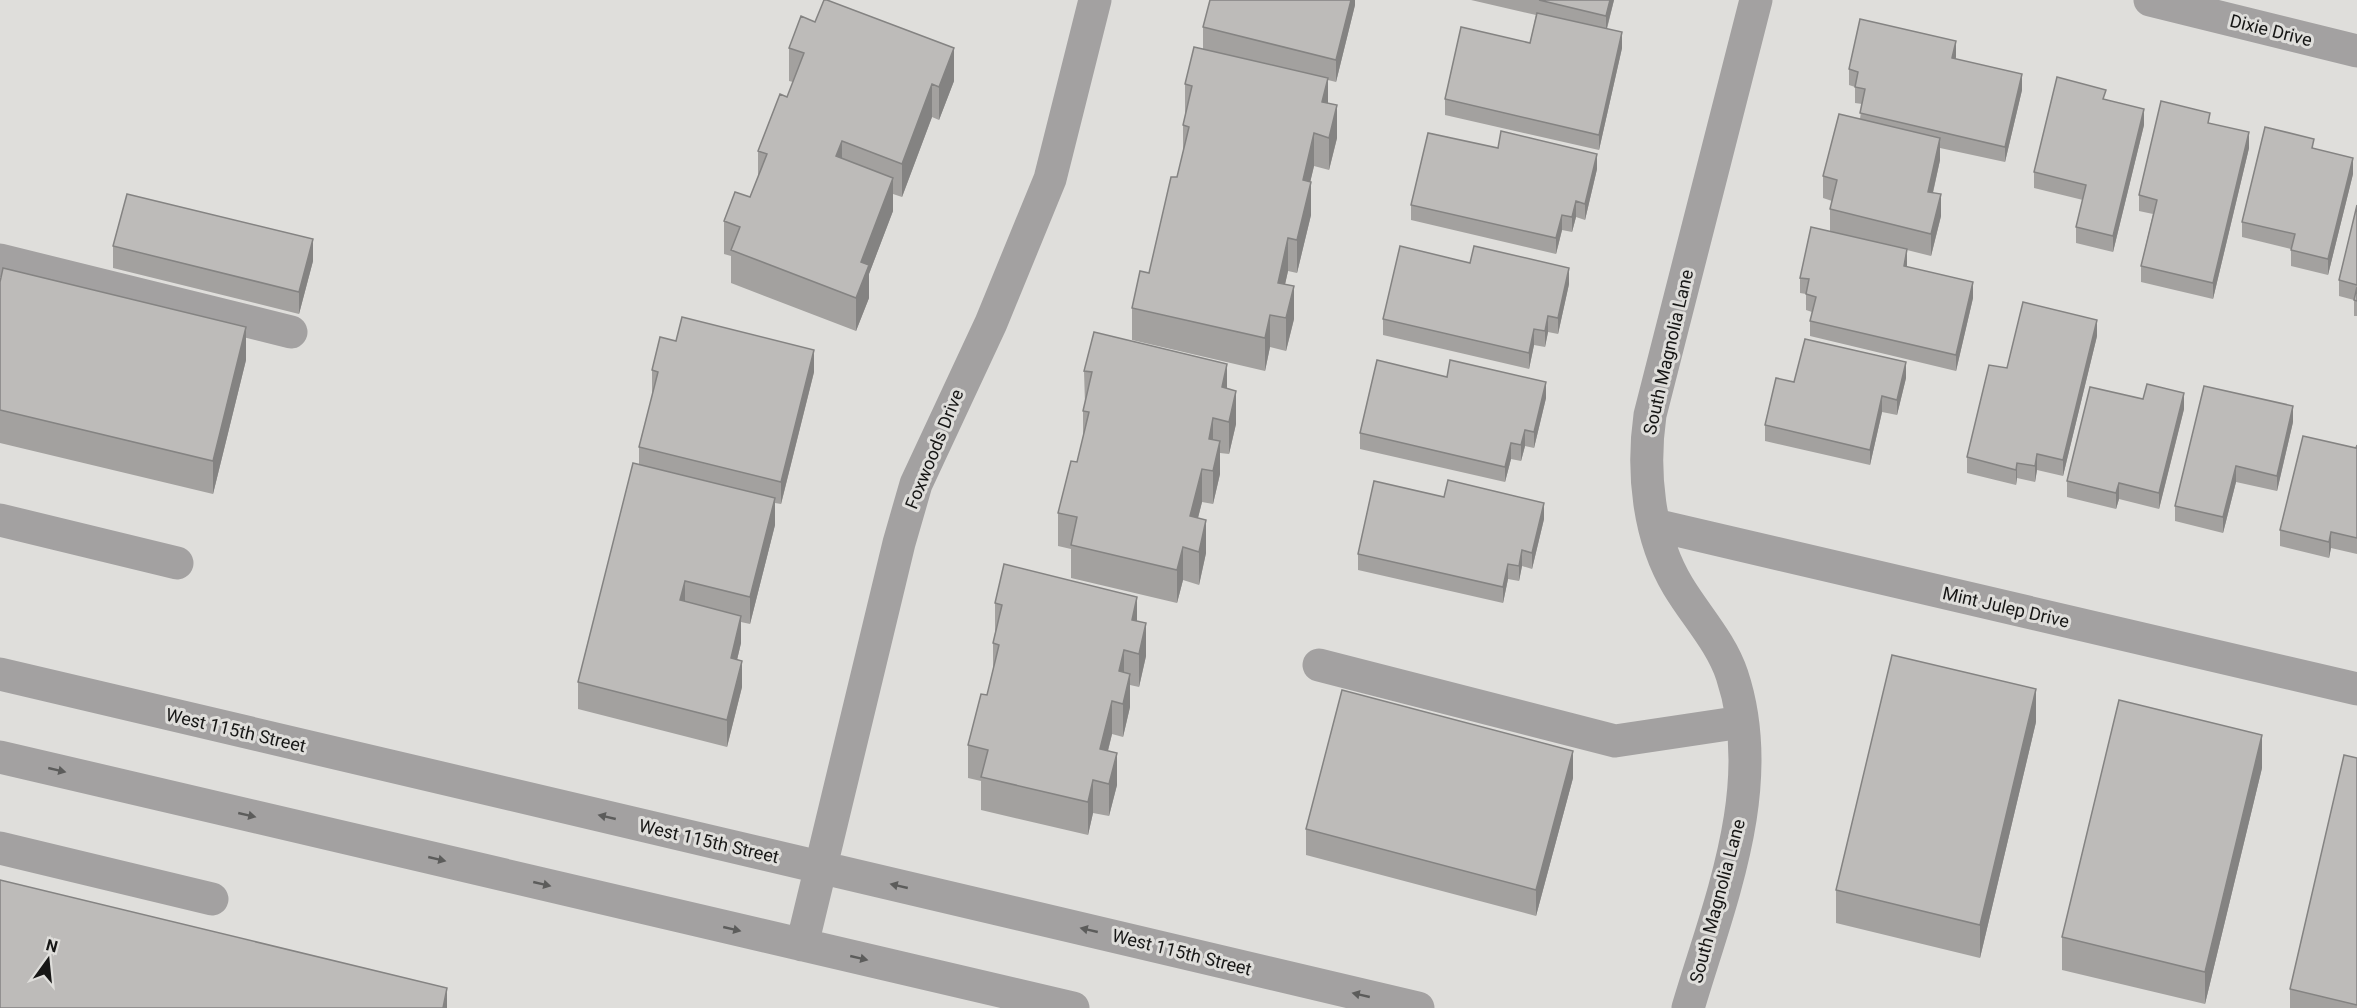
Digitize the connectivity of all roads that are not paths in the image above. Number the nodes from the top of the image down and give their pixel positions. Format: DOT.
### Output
graph roads {
  1 [pos="1095,0"];
  2 [pos="1756,0"];
  3 [pos="2150,0"];
  4 [pos="2357,51"];
  5 [pos="0,261"];
  6 [pos="291,332"];
  7 [pos="0,519"];
  8 [pos="1655,525"];
  9 [pos="177,564"];
  10 [pos="1319,665"];
  11 [pos="0,674"];
  12 [pos="2357,689"];
  13 [pos="1742,722"];
  14 [pos="0,757"];
  15 [pos="0,848"];
  16 [pos="821,868"];
  17 [pos="212,899"];
  18 [pos="802,945"];
  19 [pos="1073,1008"];
  20 [pos="1418,1008"];
  21 [pos="1688,1008"];
  1 -- 16 [label="street, Foxwoods Drive"];
  2 -- 8 [label="street, South Magnolia Lane"];
  3 -- 4 [label="street, Dixie Drive"];
  5 -- 6 [label="street"];
  7 -- 9 [label="street"];
  8 -- 12 [label="street, Mint Julep Drive"];
  8 -- 13 [label="street, South Magnolia Lane"];
  10 -- 13 [label="street"];
  16 -- 11 [label="street, West 115th Street, one-way"];
  13 -- 21 [label="street, South Magnolia Lane"];
  14 -- 18 [label="street, one-way"];
  15 -- 17 [label="street"];
  16 -- 18 [label="street, Foxwoods Drive"];
  20 -- 16 [label="street, West 115th Street, one-way"];
  18 -- 19 [label="street, one-way"];
}
